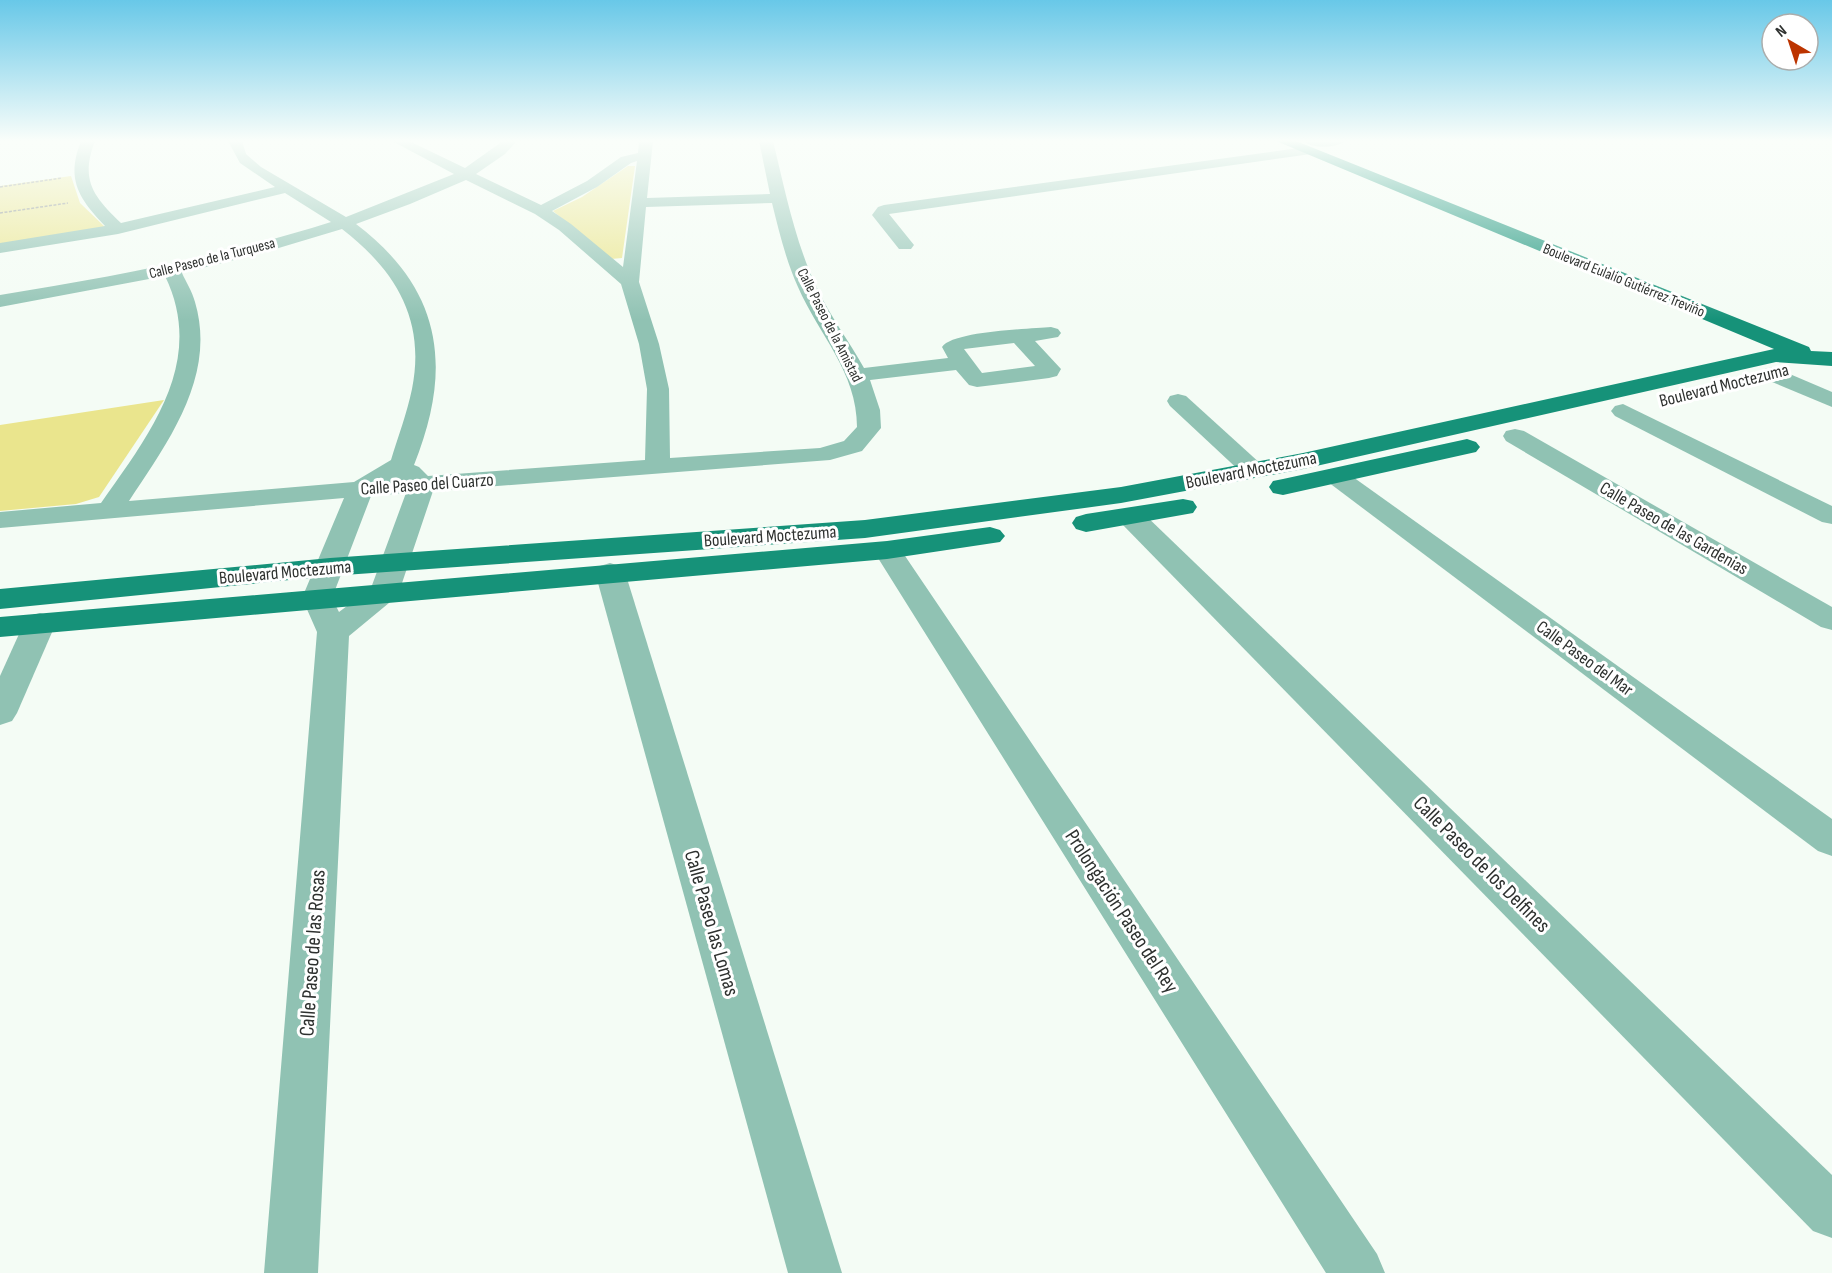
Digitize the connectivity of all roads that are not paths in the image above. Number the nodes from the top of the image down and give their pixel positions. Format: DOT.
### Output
graph roads {
  1 [pos="90,200"];
  2 [pos="241,200"];
  3 [pos="308,200"];
  4 [pos="404,200"];
  5 [pos="520,200"];
  6 [pos="561,200"];
  7 [pos="712,200"];
  8 [pos="780,200"];
  9 [pos="938,200"];
  10 [pos="1441,200"];
  11 [pos="1450,200"];
  12 [pos="640,203"];
  13 [pos="541,211"];
  14 [pos="345,223"];
  15 [pos="118,229"];
  16 [pos="905,245"];
  17 [pos="0,248"];
  18 [pos="171,269"];
  19 [pos="630,282"];
  20 [pos="0,301"];
  21 [pos="1715,316"];
  22 [pos="1051,333"];
  23 [pos="1019,336"];
  24 [pos="1827,357"];
  25 [pos="1746,361"];
  26 [pos="961,363"];
  27 [pos="1773,374"];
  28 [pos="857,375"];
  29 [pos="1832,400"];
  30 [pos="1178,401"];
  31 [pos="1623,411"];
  32 [pos="1515,436"];
  33 [pos="853,446"];
  34 [pos="402,464"];
  35 [pos="658,466"];
  36 [pos="1253,470"];
  37 [pos="1337,477"];
  38 [pos="422,484"];
  39 [pos="362,489"];
  40 [pos="1826,508"];
  41 [pos="110,510"];
  42 [pos="1131,517"];
  43 [pos="0,520"];
  44 [pos="887,550"];
  45 [pos="394,562"];
  46 [pos="330,567"];
  47 [pos="610,572"];
  48 [pos="384,592"];
  49 [pos="0,599"];
  50 [pos="325,615"];
  51 [pos="1832,620"];
  52 [pos="40,623"];
  53 [pos="0,627"];
  54 [pos="0,713"];
  55 [pos="1832,840"];
  56 [pos="1832,1212"];
  57 [pos="291,1273"];
  58 [pos="814,1273"];
  59 [pos="1358,1273"];
  1 -- 15 [label="street"];
  2 -- 15 [label="street"];
  3 -- 14 [label="street"];
  4 -- 14 [label="street, Calle Paseo de la Turquesa"];
  5 -- 13 [label="street"];
  6 -- 13 [label="street"];
  7 -- 12 [label="street"];
  8 -- 28 [label="street, Calle Paseo de la Amistad"];
  9 -- 16 [label="street"];
  10 -- 21 [label="main road, Boulevard Eulalio Gutiérrez Treviño"];
  11 -- 24 [label="main road, Boulevard Eulalio Gutiérrez Treviño"];
  12 -- 19 [label="street"];
  13 -- 19 [label="street"];
  14 -- 18 [label="street, Calle Paseo de la Turquesa"];
  14 -- 34 [label="street"];
  15 -- 17 [label="street"];
  18 -- 20 [label="street, Calle Paseo de la Turquesa"];
  18 -- 41 [label="street"];
  19 -- 35 [label="street"];
  21 -- 24 [label="main road, Boulevard Eulalio Gutiérrez Treviño"];
  21 -- 25 [label="main road"];
  22 -- 23 [label="street"];
  23 -- 26 [label="street"];
  23 -- 26 [label="street"];
  24 -- 25 [label="main road, Boulevard Moctezuma"];
  24 -- 27 [label="main road, Boulevard Moctezuma"];
  25 -- 36 [label="main road, Boulevard Moctezuma"];
  26 -- 28 [label="street"];
  27 -- 29 [label="street"];
  27 -- 31 [label="main road, Boulevard Moctezuma"];
  28 -- 33 [label="street, Calle Paseo de la Amistad"];
  30 -- 36 [label="street"];
  31 -- 32 [label="main road, Boulevard Moctezuma"];
  31 -- 40 [label="street"];
  32 -- 37 [label="main road, Boulevard Moctezuma"];
  32 -- 51 [label="street, Calle Paseo de las Gardenias"];
  33 -- 35 [label="street, Calle Paseo del Cuarzo"];
  34 -- 38 [label="street"];
  34 -- 39 [label="street"];
  35 -- 38 [label="street, Calle Paseo del Cuarzo"];
  36 -- 45 [label="main road, Boulevard Moctezuma"];
  37 -- 42 [label="main road, Boulevard Moctezuma"];
  37 -- 55 [label="street, Calle Paseo del Mar"];
  38 -- 39 [label="street, Calle Paseo del Cuarzo"];
  38 -- 45 [label="street"];
  39 -- 41 [label="street, Calle Paseo del Cuarzo"];
  39 -- 46 [label="street, Calle Paseo de las Rosas"];
  41 -- 43 [label="street, Calle Paseo del Cuarzo"];
  42 -- 44 [label="main road, Boulevard Moctezuma"];
  42 -- 56 [label="street, Calle Paseo de los Delfines"];
  44 -- 47 [label="main road, Boulevard Moctezuma"];
  44 -- 59 [label="street, Prolongación Paseo del Rey"];
  45 -- 46 [label="main road, Boulevard Moctezuma"];
  45 -- 48 [label="street"];
  46 -- 49 [label="main road, Boulevard Moctezuma"];
  46 -- 50 [label="street, Calle Paseo de las Rosas"];
  47 -- 48 [label="main road, Boulevard Moctezuma"];
  47 -- 58 [label="street, Calle Paseo las Lomas"];
  48 -- 50 [label="street"];
  50 -- 52 [label="main road, Boulevard Moctezuma"];
  50 -- 57 [label="street, Calle Paseo de las Rosas"];
  52 -- 53 [label="main road, Boulevard Moctezuma"];
  52 -- 54 [label="street"];
}
